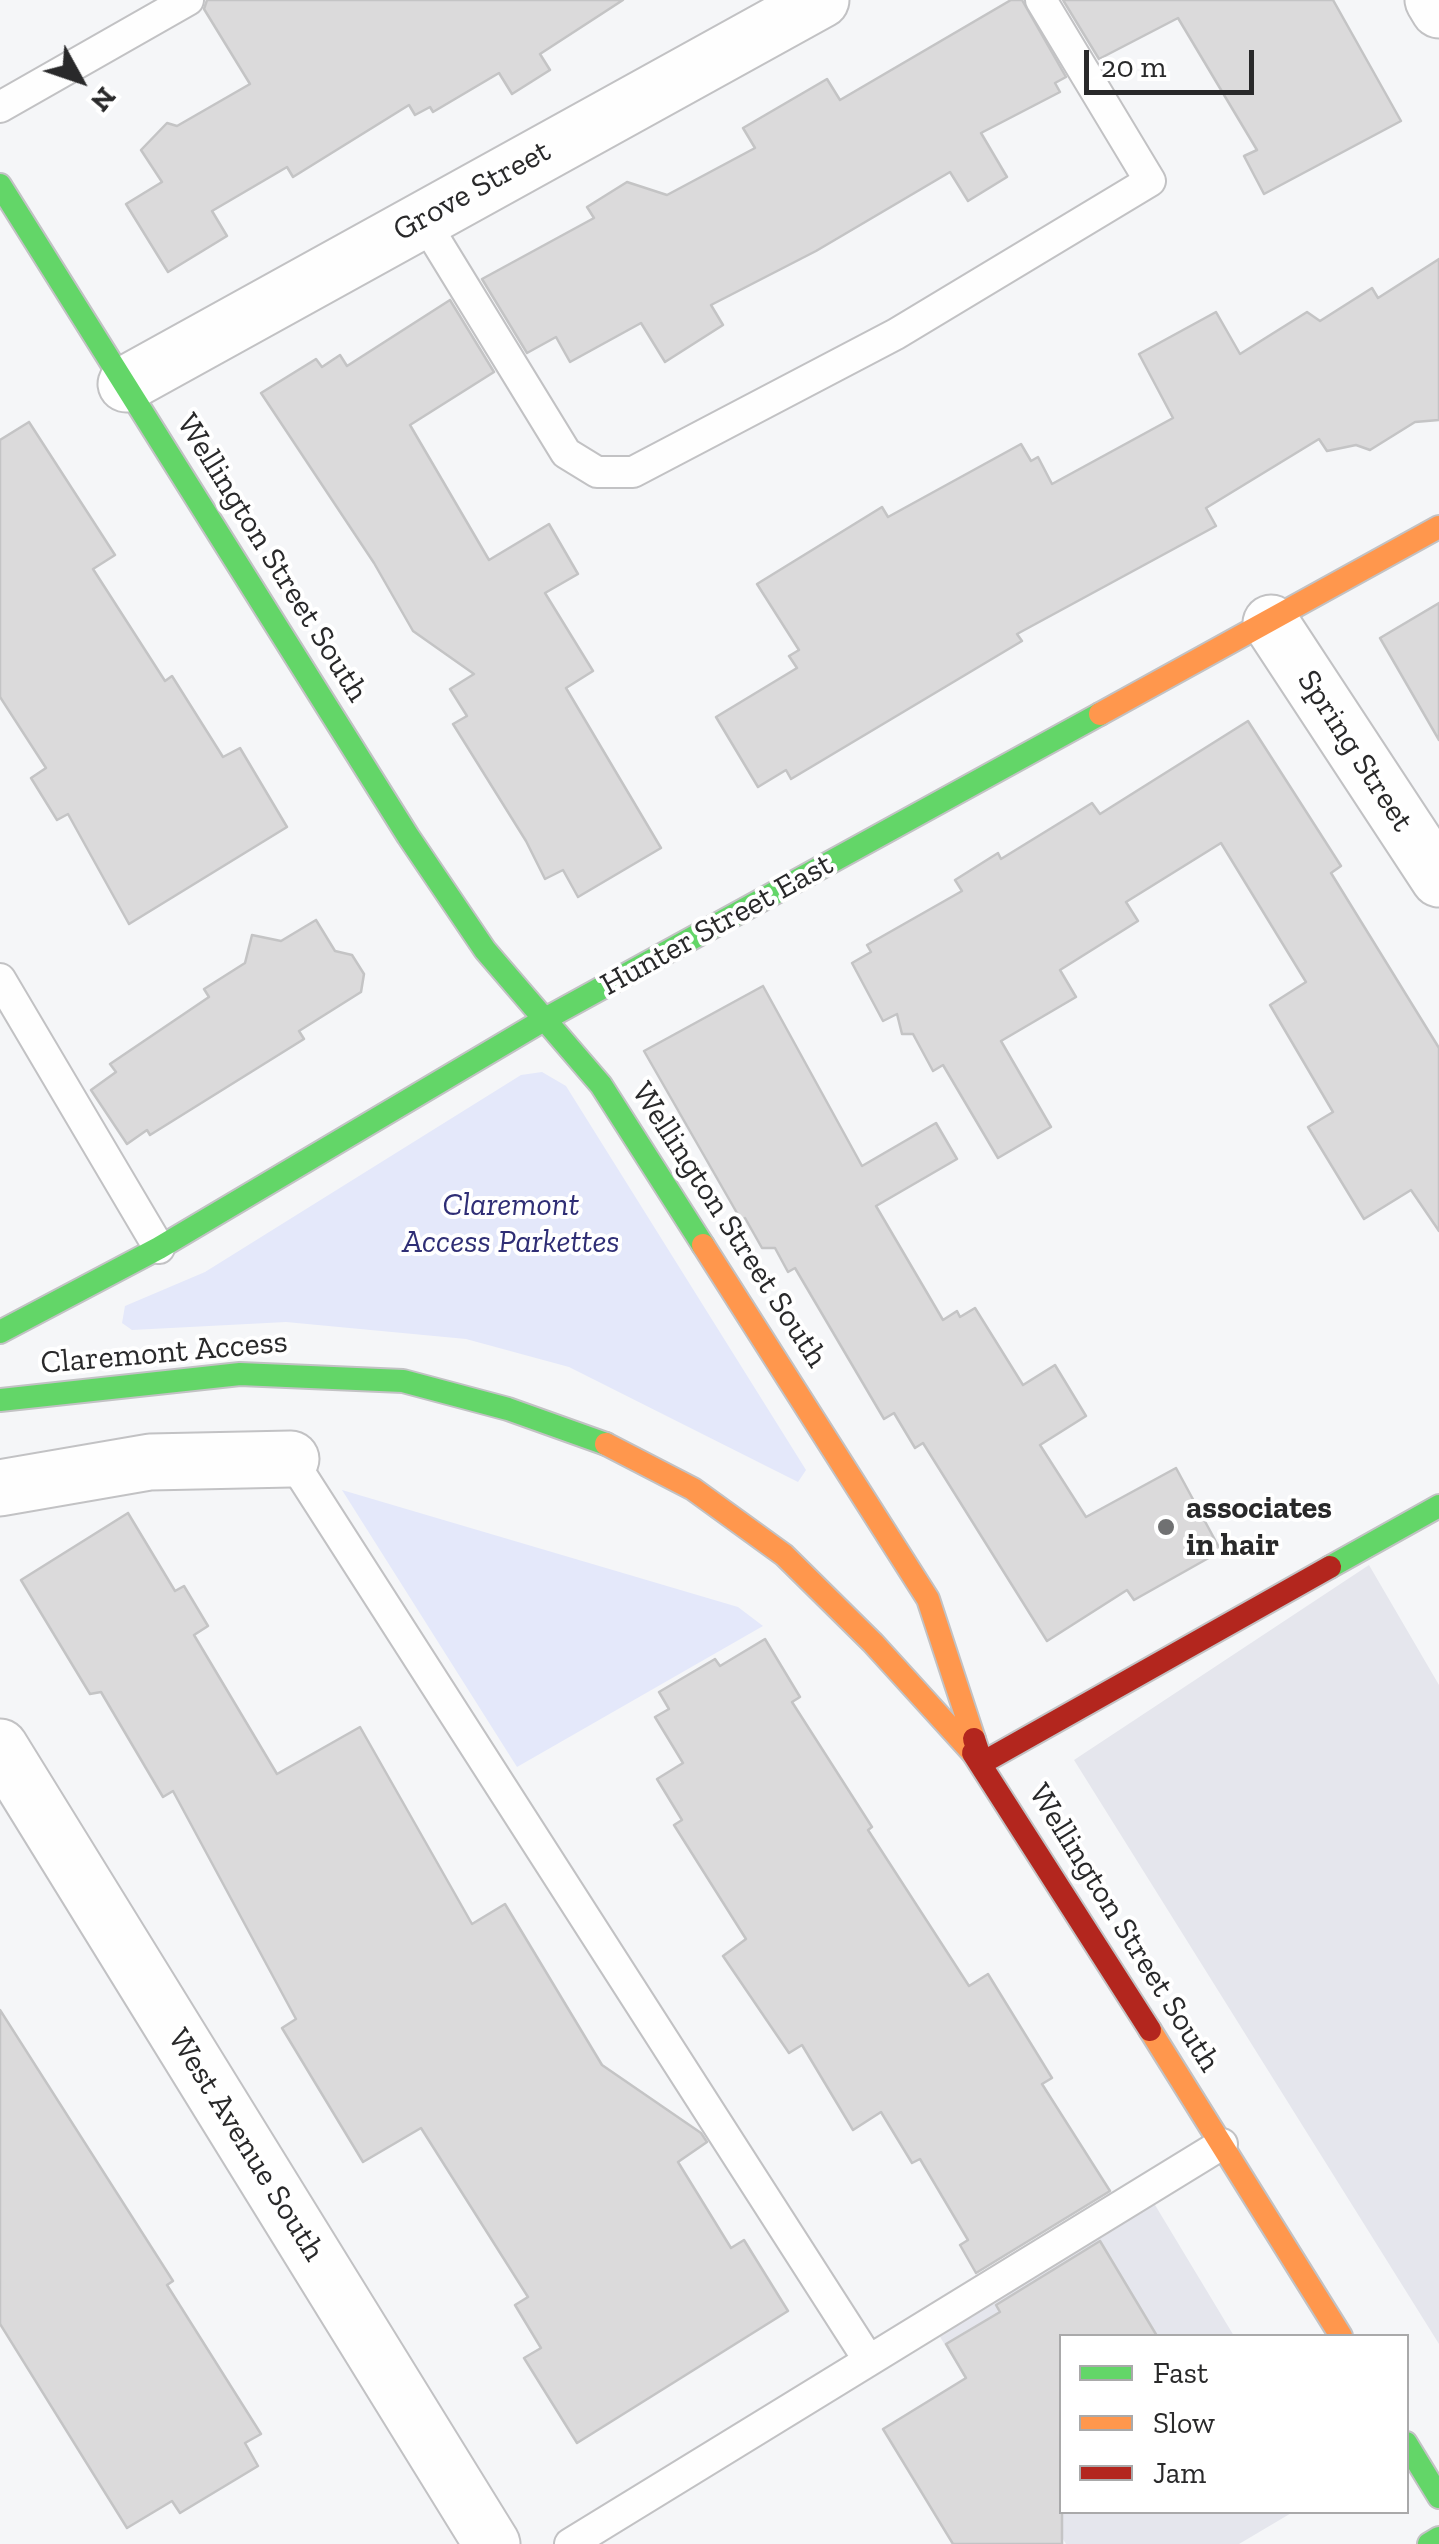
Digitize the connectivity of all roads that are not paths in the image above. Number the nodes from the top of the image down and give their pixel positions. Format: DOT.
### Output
graph roads {
  1 [pos="188,0"];
  2 [pos="820,0"];
  3 [pos="1041,0"];
  4 [pos="1433,0"];
  5 [pos="1439,10"];
  6 [pos="0,107"];
  7 [pos="0,184"];
  8 [pos="422,218"];
  9 [pos="126,384"];
  10 [pos="1439,528"];
  11 [pos="1271,623"];
  12 [pos="1439,879"];
  13 [pos="0,979"];
  14 [pos="547,1018"];
  15 [pos="159,1248"];
  16 [pos="0,1332"];
  17 [pos="0,1400"];
  18 [pos="291,1459"];
  19 [pos="0,1488"];
  20 [pos="1439,1506"];
  21 [pos="0,1747"];
  22 [pos="982,1762"];
  23 [pos="1222,2144"];
  24 [pos="1340,2334"];
  25 [pos="868,2359"];
  26 [pos="1409,2448"];
  27 [pos="1439,2496"];
  28 [pos="1439,2538"];
  29 [pos="492,2544"];
  30 [pos="570,2544"];
  31 [pos="1429,2544"];
  1 -- 6 [label="lane"];
  2 -- 8 [label="street, Grove Street"];
  3 -- 8 [label="lane"];
  4 -- 5 [label="street"];
  7 -- 9 [label="street, Wellington Street South"];
  8 -- 9 [label="street, Grove Street"];
  9 -- 14 [label="street, Wellington Street South"];
  10 -- 11 [label="street, Hunter Street East"];
  11 -- 12 [label="street, Spring Street"];
  11 -- 14 [label="street, Hunter Street East"];
  13 -- 15 [label="lane"];
  14 -- 15 [label="street, Hunter Street East"];
  14 -- 22 [label="street, Wellington Street South"];
  15 -- 16 [label="street, Hunter Street East"];
  17 -- 22 [label="street, Claremont Access"];
  18 -- 19 [label="street"];
  18 -- 25 [label="lane"];
  20 -- 22 [label="street"];
  21 -- 29 [label="street, West Avenue South"];
  22 -- 23 [label="street, Wellington Street South"];
  23 -- 24 [label="street, Wellington Street South"];
  23 -- 25 [label="lane"];
  25 -- 30 [label="lane"];
  26 -- 27 [label="street"];
  28 -- 31 [label="street"];
}
